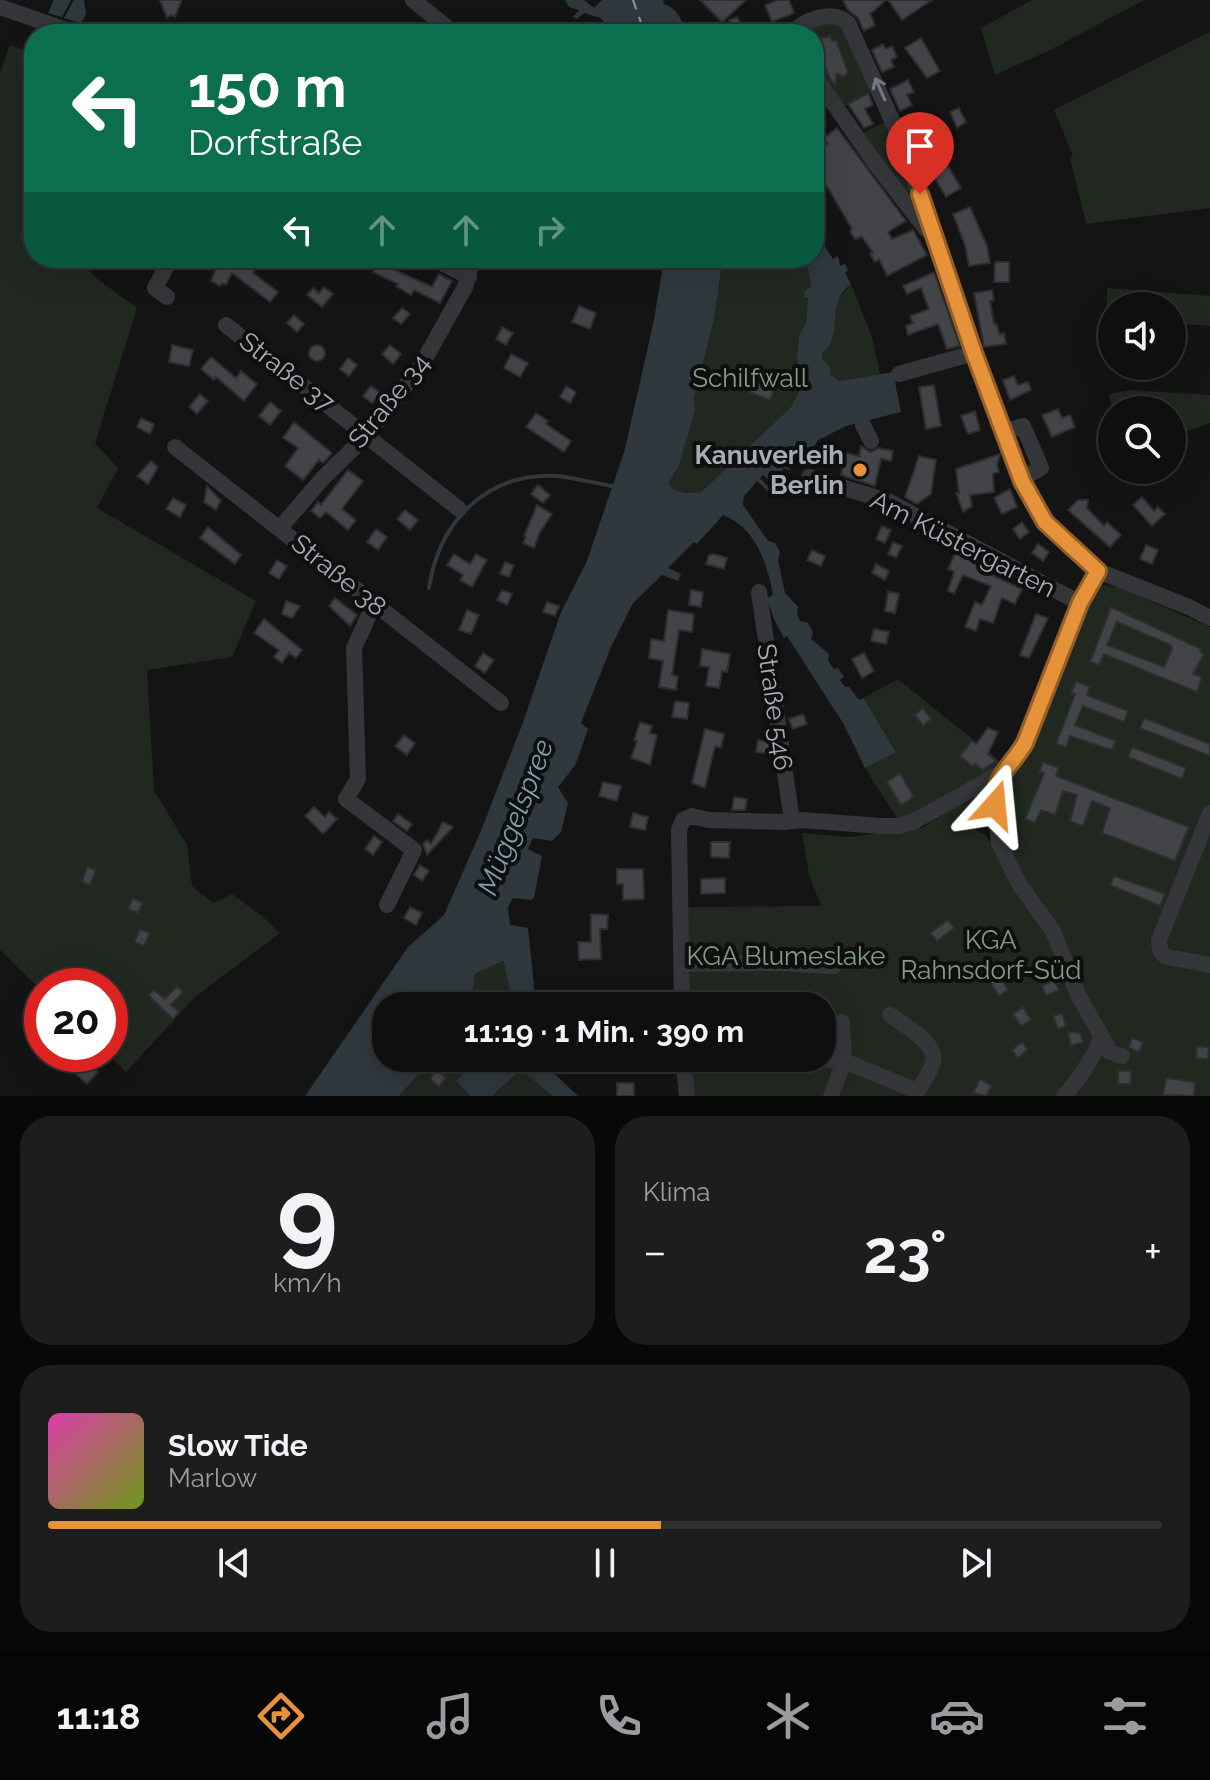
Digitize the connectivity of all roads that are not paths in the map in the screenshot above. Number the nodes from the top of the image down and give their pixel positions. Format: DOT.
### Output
graph roads {
  1 [pos="413,0"];
  2 [pos="0,7"];
  3 [pos="49,24"];
  4 [pos="443,24"];
  5 [pos="810,24"];
  6 [pos="824,89"];
  7 [pos="935,241"];
  8 [pos="166,268"];
  9 [pos="451,268"];
  10 [pos="471,268"];
  11 [pos="469,277"];
  12 [pos="167,297"];
  13 [pos="226,325"];
  14 [pos="974,353"];
  15 [pos="899,374"];
  16 [pos="863,425"];
  17 [pos="367,435"];
  18 [pos="871,441"];
  19 [pos="175,447"];
  20 [pos="809,477"];
  21 [pos="459,509"];
  22 [pos="280,528"];
  23 [pos="1098,571"];
  24 [pos="759,592"];
  25 [pos="1080,603"];
  26 [pos="374,604"];
  27 [pos="1210,618"];
  28 [pos="501,703"];
  29 [pos="987,786"];
  30 [pos="1210,813"];
  31 [pos="792,821"];
  32 [pos="387,905"];
  33 [pos="681,964"];
  34 [pos="1210,965"];
  35 [pos="834,966"];
  36 [pos="682,992"];
  37 [pos="890,1015"];
  38 [pos="842,1022"];
  39 [pos="1101,1035"];
  40 [pos="1122,1056"];
  41 [pos="836,1060"];
  42 [pos="844,1061"];
  43 [pos="684,1072"];
  44 [pos="916,1094"];
  45 [pos="687,1096"];
  46 [pos="831,1096"];
  47 [pos="1064,1096"];
  1 -- 4 [label="street"];
  2 -- 3 [label="street"];
  7 -- 5 [label="street, one-way"];
  6 -- 7 [label="street"];
  7 -- 14 [label="street"];
  8 -- 12 [label="street"];
  9 -- 11 [label="street"];
  10 -- 11 [label="street, Straße 34"];
  11 -- 17 [label="street, Straße 34"];
  13 -- 17 [label="street, Straße 37"];
  14 -- 15 [label="street"];
  14 -- 23 [label="street"];
  16 -- 18 [label="street"];
  17 -- 21 [label="street, Straße 37"];
  17 -- 22 [label="street, Straße 34"];
  19 -- 22 [label="street, Straße 38"];
  20 -- 25 [label="street, Am Küstergarten"];
  22 -- 26 [label="street, Straße 38"];
  23 -- 25 [label="street, Am Küstergarten"];
  23 -- 27 [label="street"];
  24 -- 31 [label="street, Straße 546"];
  25 -- 29 [label="street"];
  26 -- 28 [label="street, Straße 38"];
  26 -- 32 [label="street"];
  29 -- 31 [label="street"];
  29 -- 39 [label="street"];
  30 -- 34 [label="street"];
  31 -- 33 [label="street"];
  33 -- 35 [label="street"];
  33 -- 36 [label="street"];
  37 -- 44 [label="street"];
  38 -- 42 [label="street"];
  39 -- 40 [label="street"];
  39 -- 47 [label="street"];
  41 -- 42 [label="street"];
  42 -- 44 [label="street"];
  42 -- 46 [label="street"];
  43 -- 45 [label="street"];
}
